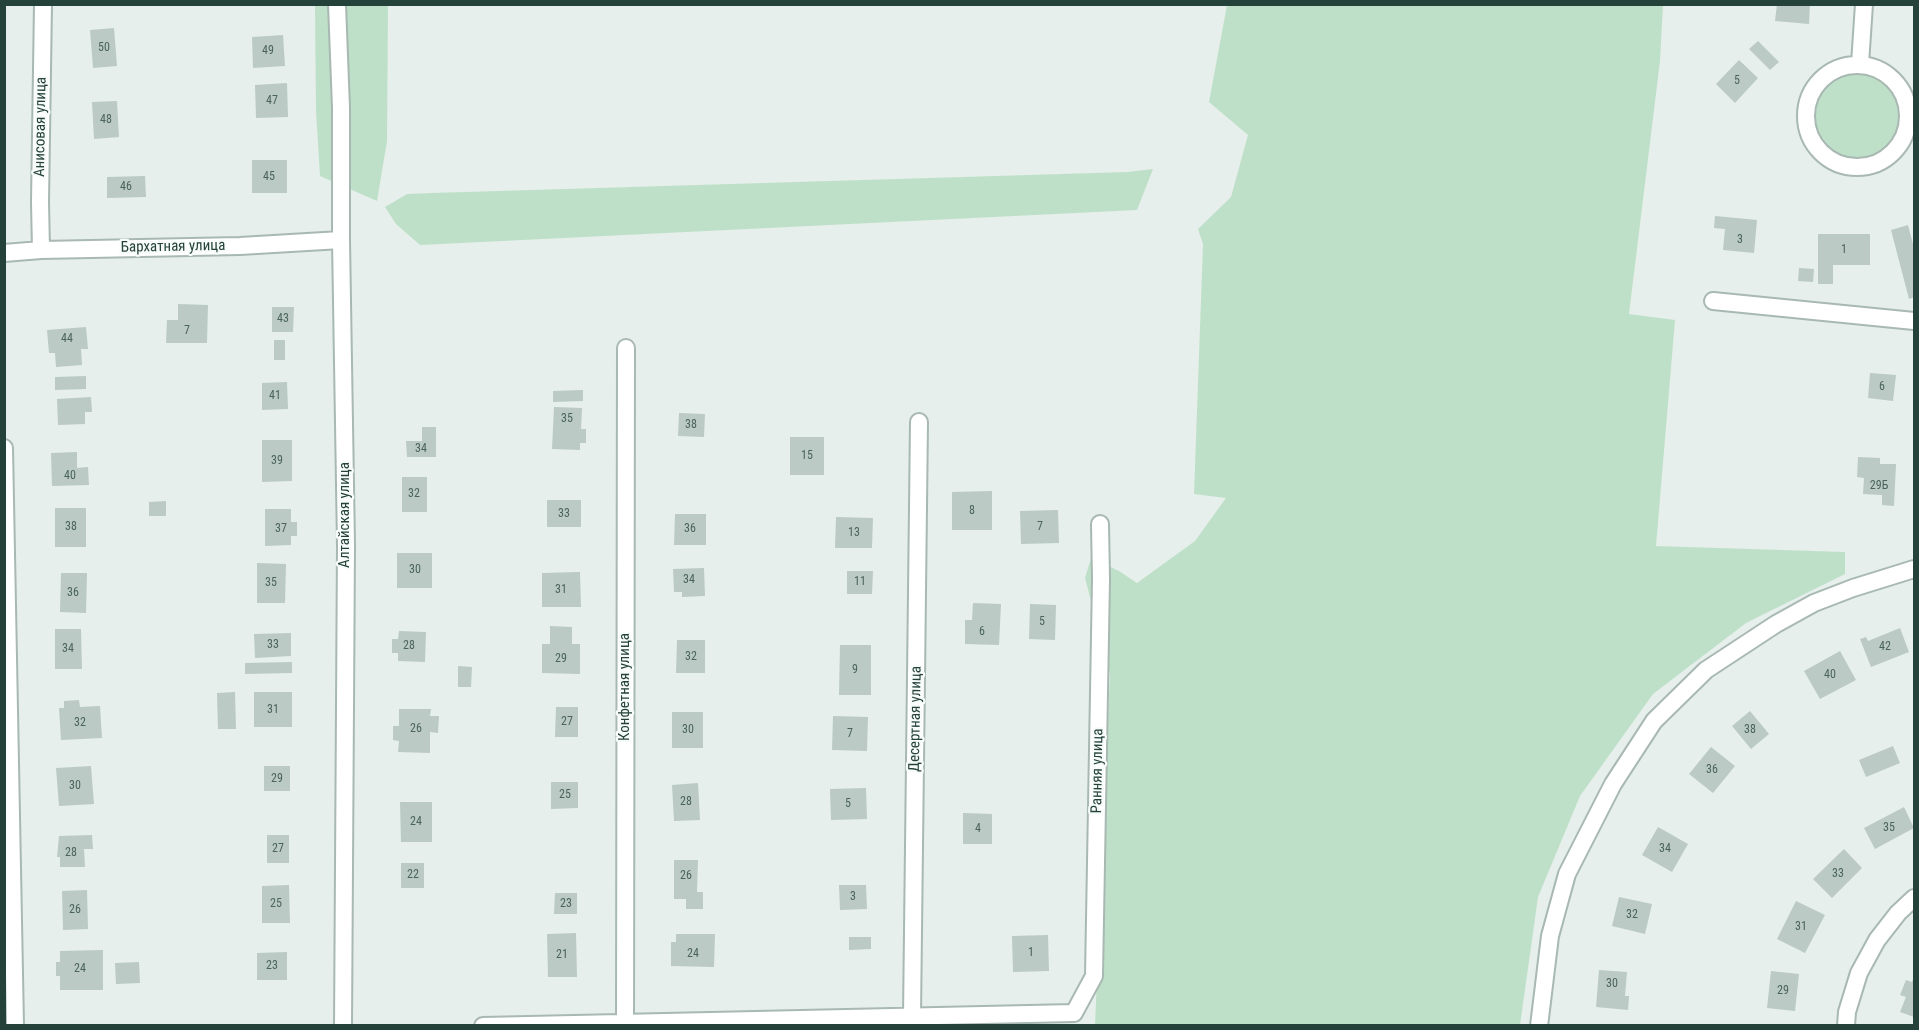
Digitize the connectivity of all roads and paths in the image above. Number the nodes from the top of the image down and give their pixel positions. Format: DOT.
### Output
graph roads {
  1 [pos="43,4"];
  2 [pos="337,4"];
  3 [pos="1864,4"];
  4 [pos="1860,64"];
  5 [pos="341,240"];
  6 [pos="41,250"];
  7 [pos="4,253"];
  8 [pos="1713,301"];
  9 [pos="1914,321"];
  10 [pos="626,348"];
  11 [pos="919,422"];
  12 [pos="4,448"];
  13 [pos="1101,524"];
  14 [pos="1914,569"];
  15 [pos="1914,898"];
  16 [pos="912,1016"];
  17 [pos="625,1024"];
  18 [pos="15,1026"];
  19 [pos="343,1026"];
  20 [pos="483,1026"];
  21 [pos="1539,1026"];
  22 [pos="1846,1026"];
  1 -- 6 [label="street, Анисовая улица"];
  2 -- 5 [label="street, Алтайская улица"];
  3 -- 4 [label="street"];
  4 -- 4 [label="street"];
  5 -- 6 [label="street, Бархатная улица"];
  5 -- 19 [label="street, Алтайская улица"];
  6 -- 7 [label="street, Бархатная улица"];
  8 -- 9 [label="street"];
  10 -- 17 [label="street, Конфетная улица"];
  11 -- 16 [label="street, Десертная улица"];
  12 -- 18 [label="street"];
  13 -- 16 [label="street, Ранняя улица"];
  14 -- 21 [label="street"];
  15 -- 22 [label="street"];
  16 -- 17 [label="street"];
  17 -- 20 [label="street"];
}
